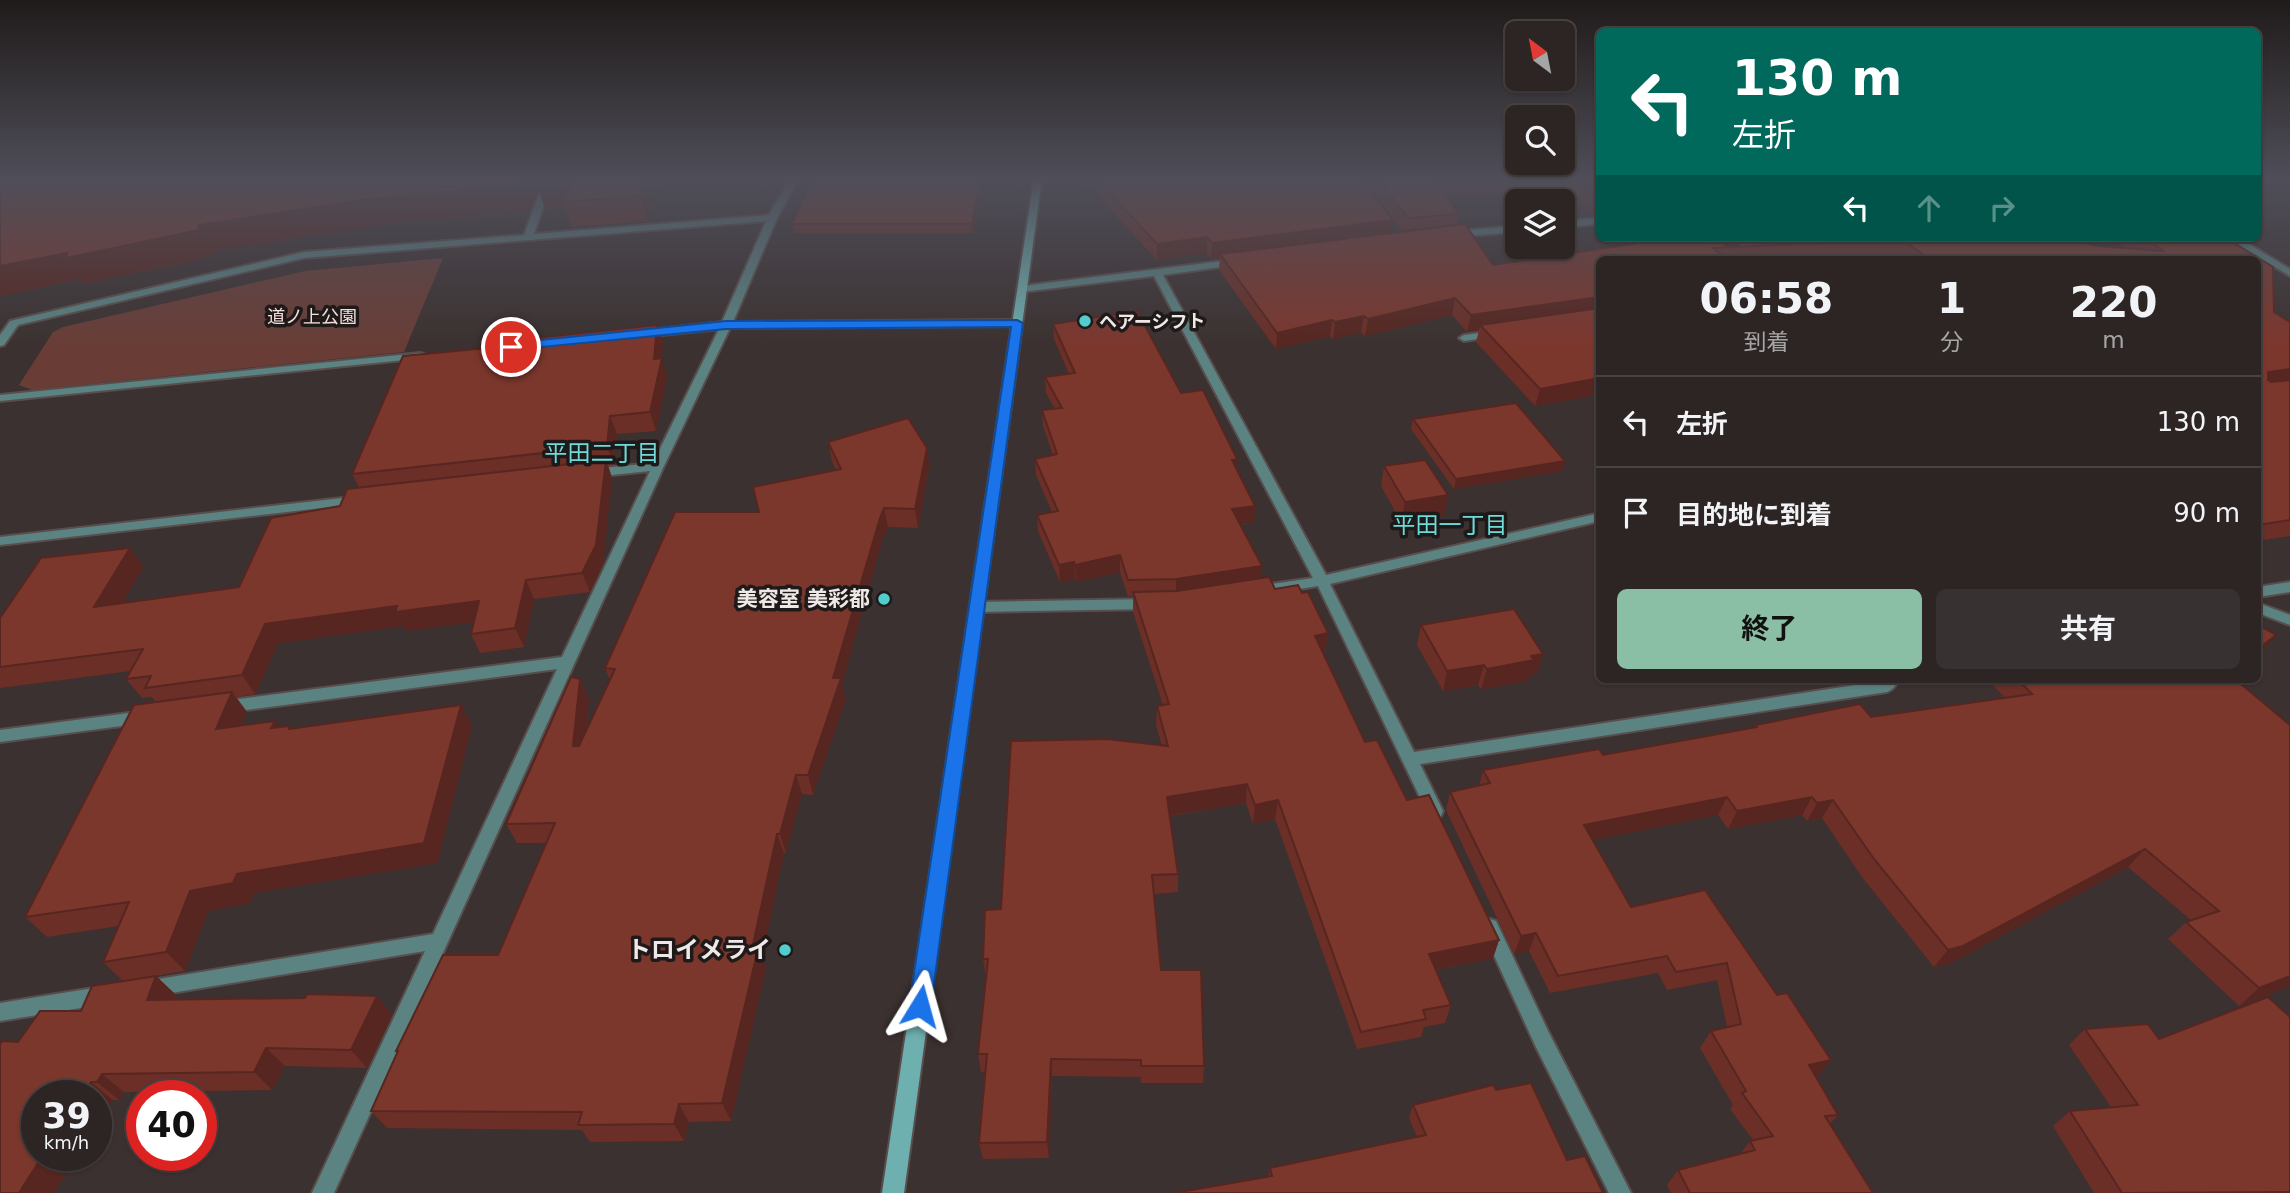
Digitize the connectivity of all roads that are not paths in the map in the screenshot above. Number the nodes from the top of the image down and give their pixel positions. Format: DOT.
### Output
graph roads {
  1 [pos="529,234"];
  2 [pos="571,234"];
  3 [pos="765,234"];
  4 [pos="1030,234"];
  5 [pos="1466,234"];
  6 [pos="1440,236"];
  7 [pos="528,237"];
  8 [pos="2239,242"];
  9 [pos="1252,260"];
  10 [pos="2261,263"];
  11 [pos="2274,263"];
  12 [pos="2290,264"];
  13 [pos="1157,273"];
  14 [pos="2290,273"];
  15 [pos="1022,289"];
  16 [pos="1017,323"];
  17 [pos="726,325"];
  18 [pos="1505,332"];
  19 [pos="630,335"];
  20 [pos="1464,338"];
  21 [pos="0,343"];
  22 [pos="438,354"];
  23 [pos="0,398"];
  24 [pos="657,466"];
  25 [pos="575,475"];
  26 [pos="370,499"];
  27 [pos="1596,518"];
  28 [pos="0,541"];
  29 [pos="1322,581"];
  30 [pos="2290,587"];
  31 [pos="2261,592"];
  32 [pos="1242,593"];
  33 [pos="1163,603"];
  34 [pos="977,607"];
  35 [pos="2261,609"];
  36 [pos="2290,620"];
  37 [pos="568,662"];
  38 [pos="1889,683"];
  39 [pos="208,709"];
  40 [pos="166,714"];
  41 [pos="0,736"];
  42 [pos="1411,759"];
  43 [pos="1439,820"];
  44 [pos="1485,917"];
  45 [pos="439,941"];
  46 [pos="0,1012"];
  47 [pos="323,1193"];
  48 [pos="893,1193"];
  49 [pos="1620,1193"];
  1 -- 7 [label="street"];
  2 -- 7 [label="street"];
  3 -- 17 [label="street"];
  4 -- 15 [label="street"];
  5 -- 6 [label="street"];
  7 -- 21 [label="street"];
  8 -- 11 [label="street"];
  9 -- 13 [label="street"];
  10 -- 11 [label="street"];
  11 -- 12 [label="street"];
  11 -- 14 [label="street"];
  13 -- 15 [label="street"];
  13 -- 29 [label="street"];
  15 -- 16 [label="street"];
  16 -- 17 [label="street"];
  16 -- 34 [label="street"];
  17 -- 19 [label="street"];
  17 -- 24 [label="street"];
  18 -- 20 [label="street"];
  22 -- 23 [label="street"];
  24 -- 25 [label="street"];
  24 -- 37 [label="street"];
  26 -- 28 [label="street"];
  27 -- 29 [label="street"];
  29 -- 32 [label="street"];
  29 -- 42 [label="street"];
  30 -- 31 [label="street"];
  33 -- 34 [label="street"];
  34 -- 48 [label="street"];
  35 -- 36 [label="street"];
  37 -- 39 [label="street"];
  37 -- 45 [label="street"];
  38 -- 42 [label="street"];
  40 -- 41 [label="street"];
  42 -- 43 [label="street"];
  44 -- 49 [label="street"];
  45 -- 46 [label="street"];
  45 -- 47 [label="street"];
}
